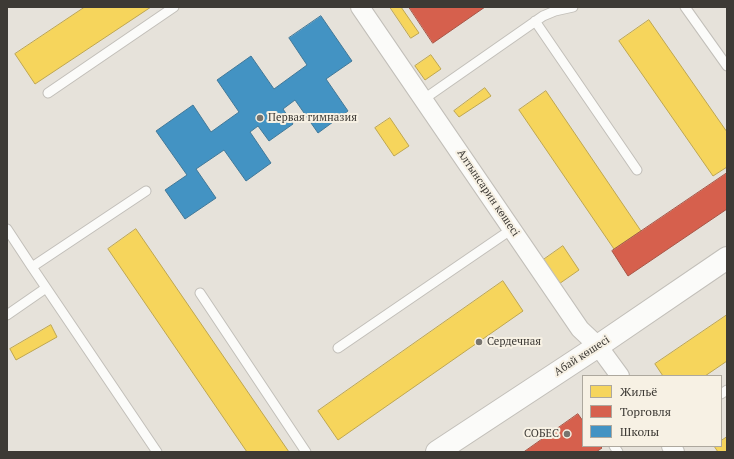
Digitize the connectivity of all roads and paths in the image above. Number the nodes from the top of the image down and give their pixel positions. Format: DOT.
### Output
graph roads {
  1 [pos="174,7"];
  2 [pos="360,7"];
  3 [pos="573,7"];
  4 [pos="685,7"];
  5 [pos="535,21"];
  6 [pos="727,66"];
  7 [pos="48,93"];
  8 [pos="424,99"];
  9 [pos="637,170"];
  10 [pos="146,191"];
  11 [pos="7,229"];
  12 [pos="512,229"];
  13 [pos="727,258"];
  14 [pos="32,267"];
  15 [pos="46,288"];
  16 [pos="200,293"];
  17 [pos="7,315"];
  18 [pos="598,346"];
  19 [pos="338,348"];
  20 [pos="619,375"];
  21 [pos="156,452"];
  22 [pos="306,452"];
  23 [pos="436,452"];
  1 -- 7 [label="lane"];
  2 -- 8 [label="street, Алтынсарин көшесі"];
  3 -- 5 [label="lane"];
  4 -- 6 [label="lane"];
  5 -- 8 [label="lane"];
  5 -- 9 [label="lane"];
  8 -- 12 [label="street, Алтынсарин көшесі"];
  10 -- 14 [label="lane"];
  11 -- 14 [label="lane"];
  12 -- 18 [label="street, Алтынсарин көшесі"];
  12 -- 19 [label="lane"];
  13 -- 18 [label="street, Абай көшесі"];
  14 -- 15 [label="lane"];
  15 -- 17 [label="lane"];
  15 -- 21 [label="lane"];
  16 -- 22 [label="lane"];
  18 -- 20 [label="street, Алтынсарин көшесі"];
  18 -- 23 [label="street, Абай көшесі"];
}
